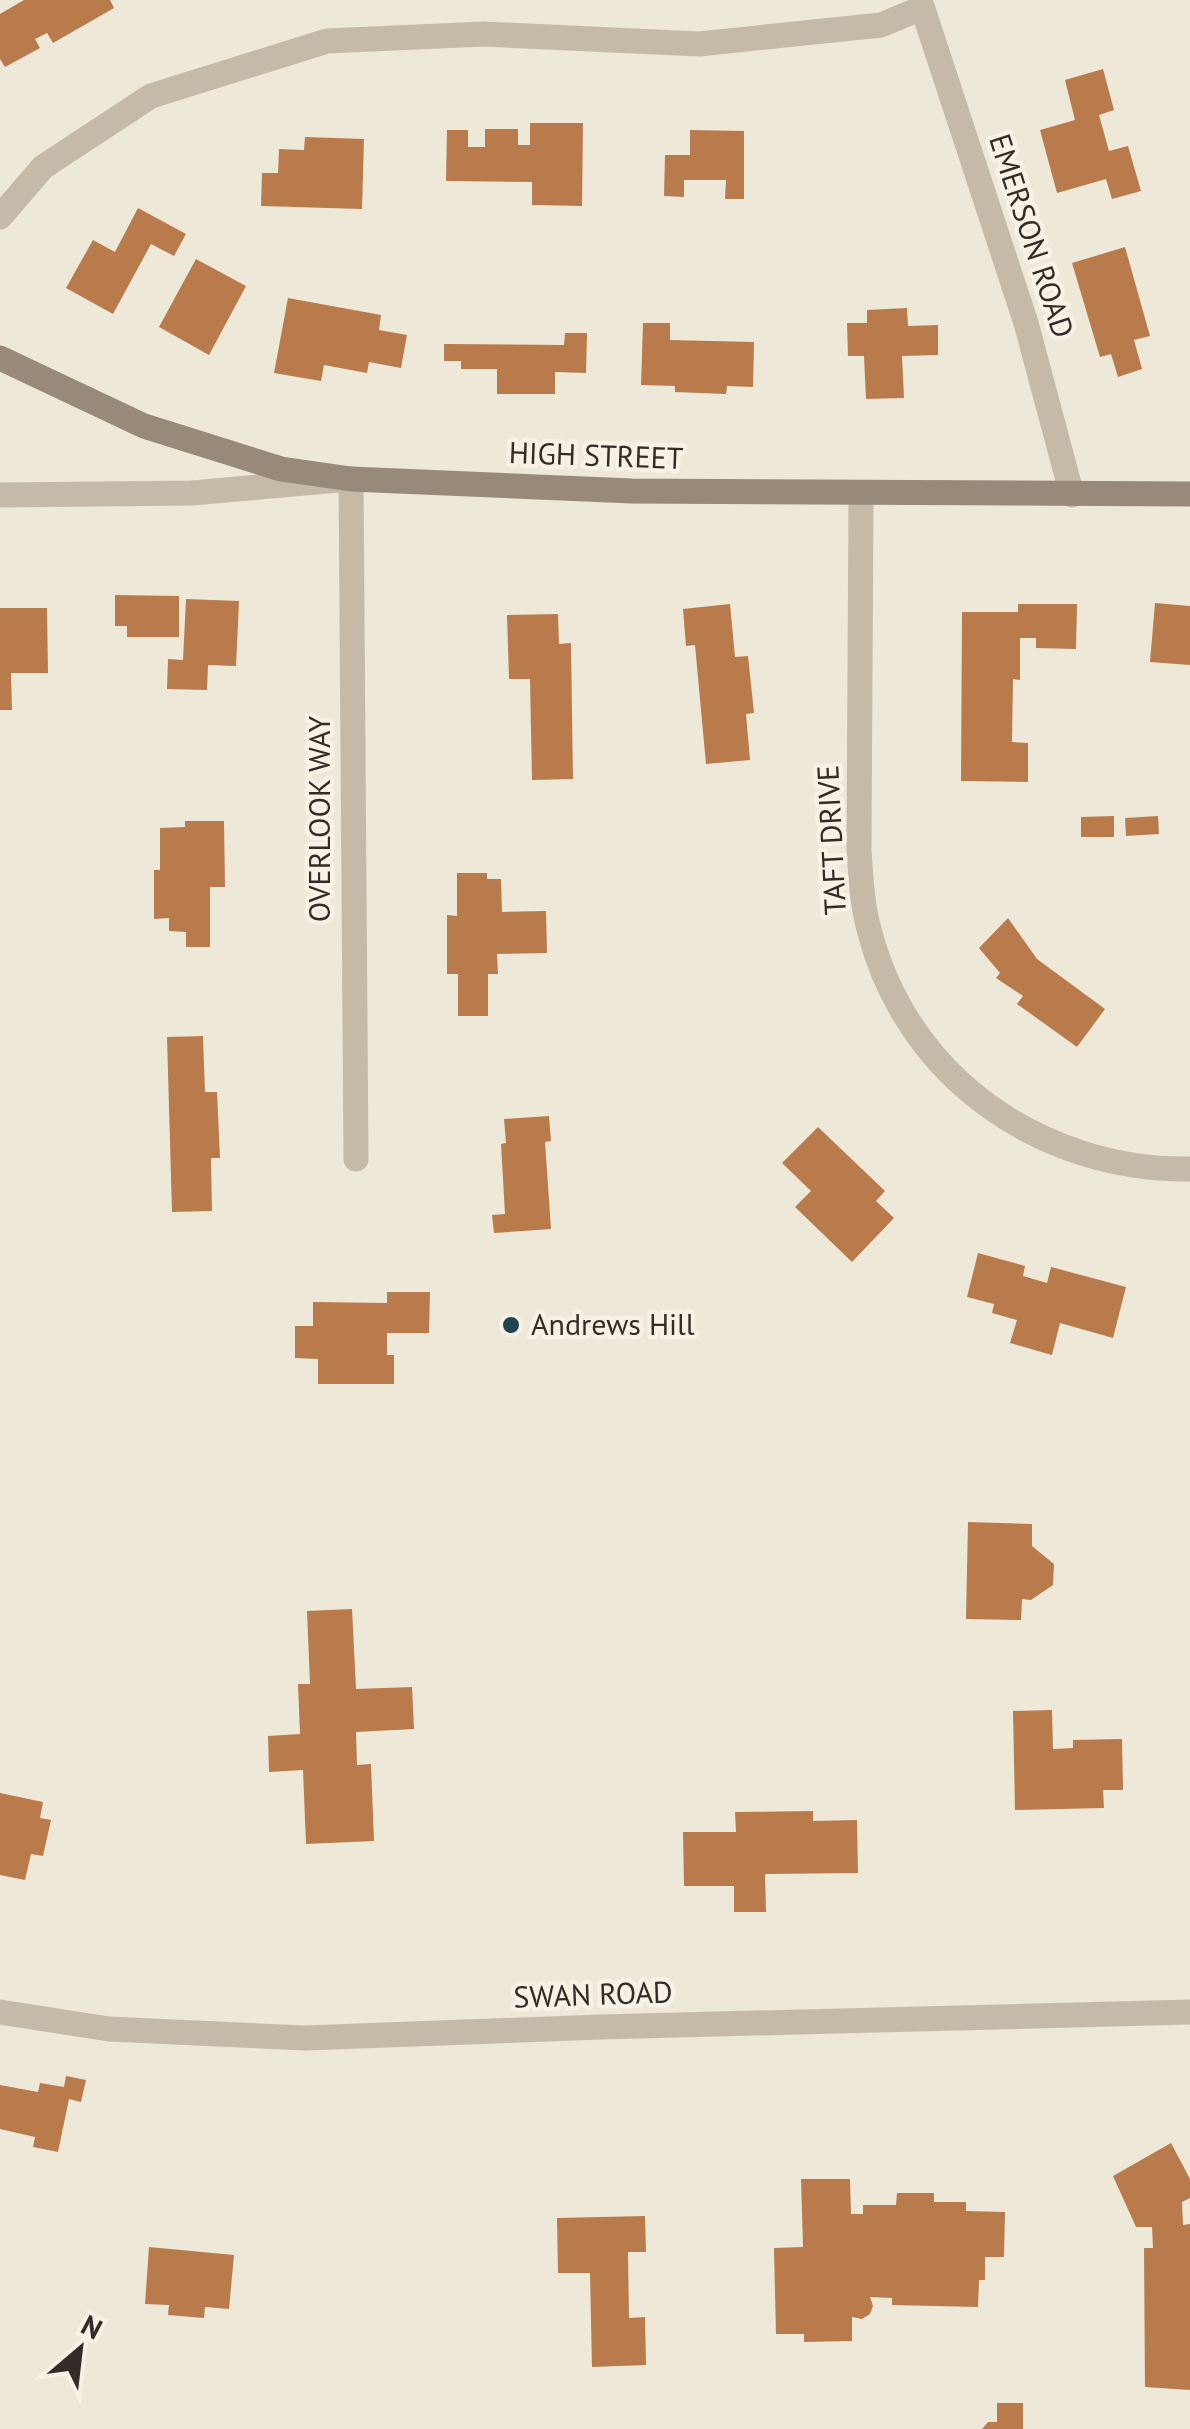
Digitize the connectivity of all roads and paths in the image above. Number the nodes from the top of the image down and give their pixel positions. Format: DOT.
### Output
graph roads {
  1 [pos="921,4"];
  2 [pos="0,218"];
  3 [pos="0,358"];
  4 [pos="351,478"];
  5 [pos="861,494"];
  6 [pos="1072,494"];
  7 [pos="1190,494"];
  8 [pos="0,495"];
  9 [pos="356,1160"];
  10 [pos="1190,1170"];
  11 [pos="0,2012"];
  12 [pos="1190,2012"];
  1 -- 2 [label="street"];
  1 -- 6 [label="street, EMERSON ROAD"];
  3 -- 4 [label="main road"];
  4 -- 5 [label="main road, HIGH STREET"];
  4 -- 8 [label="street, HIGH STREET"];
  4 -- 9 [label="street, OVERLOOK WAY"];
  5 -- 6 [label="main road, HIGH STREET"];
  5 -- 10 [label="street, TAFT DRIVE"];
  6 -- 7 [label="main road, HIGH STREET"];
  11 -- 12 [label="street, SWAN ROAD"];
}
